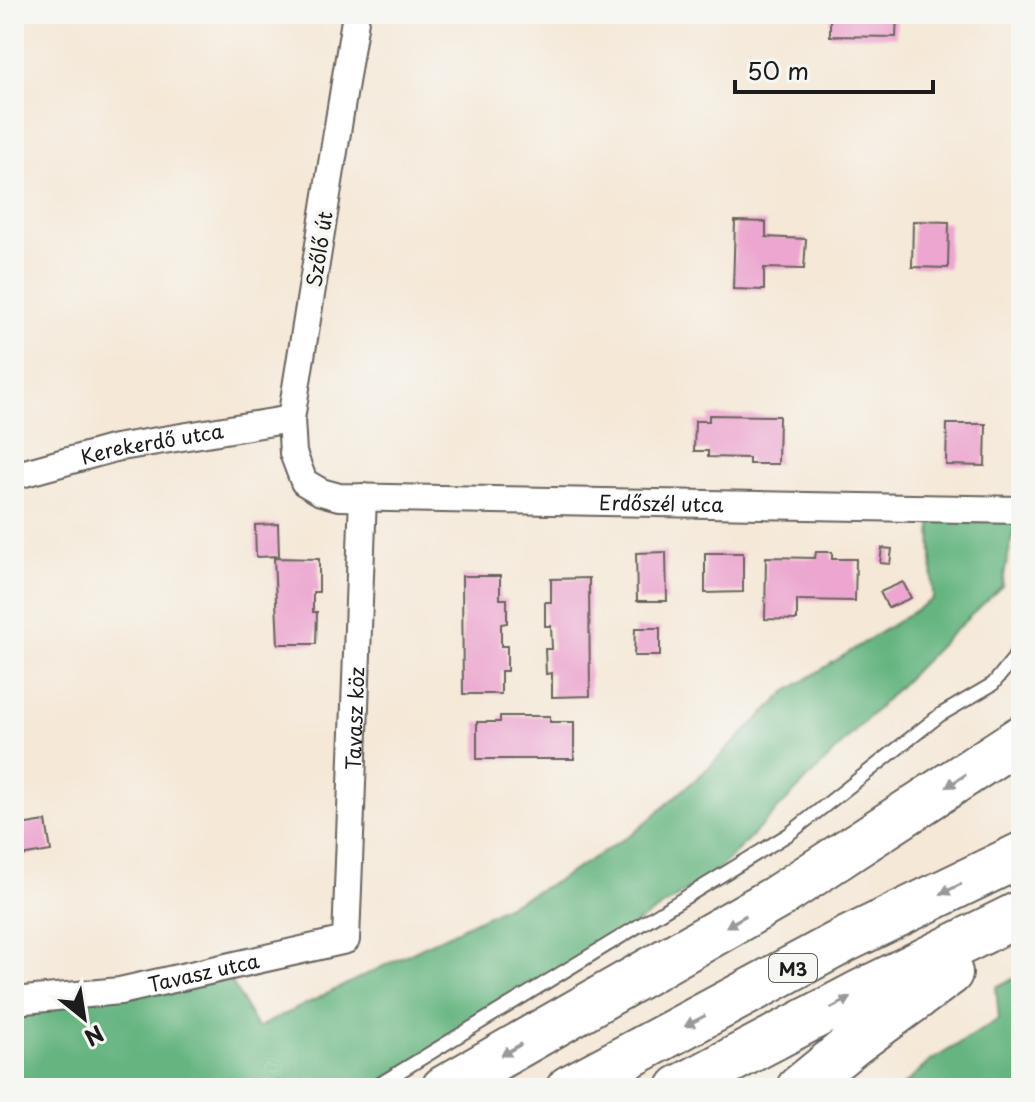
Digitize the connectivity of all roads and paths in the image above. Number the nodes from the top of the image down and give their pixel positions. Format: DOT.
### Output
graph roads {
  1 [pos="356,14"];
  2 [pos="291,419"];
  3 [pos="14,476"];
  4 [pos="304,482"];
  5 [pos="363,497"];
  6 [pos="1021,510"];
  7 [pos="1021,638"];
  8 [pos="1021,738"];
  9 [pos="1021,855"];
  10 [pos="1021,913"];
  11 [pos="1021,921"];
  12 [pos="346,940"];
  13 [pos="14,1001"];
  14 [pos="373,1088"];
  15 [pos="444,1088"];
  16 [pos="569,1088"];
  17 [pos="679,1088"];
  18 [pos="799,1088"];
  1 -- 2 [label="street, Szőlő út"];
  2 -- 3 [label="street, Kerekerdő utca"];
  2 -- 4 [label="street, Szőlő út"];
  4 -- 5 [label="street, Erdőszél utca"];
  5 -- 6 [label="street, Erdőszél utca"];
  5 -- 12 [label="street, Tavasz köz"];
  7 -- 14 [label="lane"];
  8 -- 15 [label="highway, one-way"];
  9 -- 16 [label="highway, M3, one-way"];
  17 -- 10 [label="highway, M3, one-way"];
  11 -- 18 [label="highway"];
  12 -- 13 [label="street, Tavasz utca"];
}
